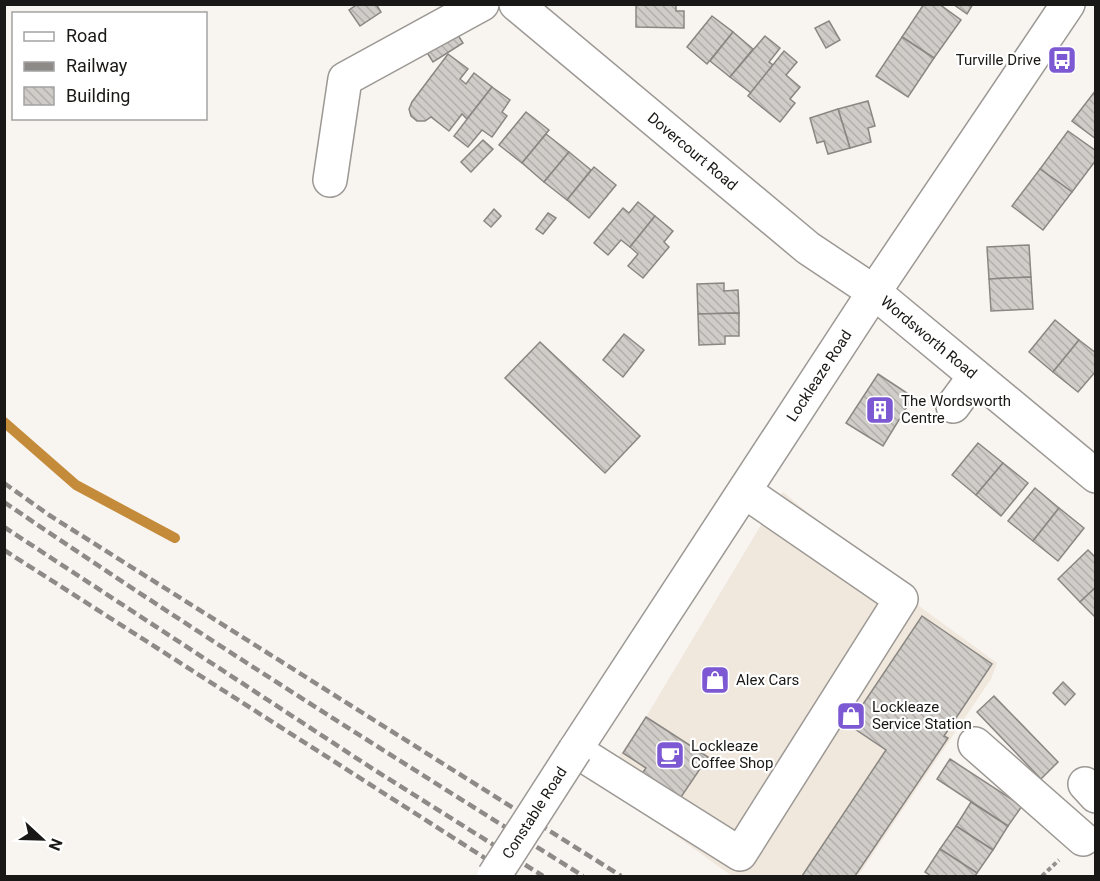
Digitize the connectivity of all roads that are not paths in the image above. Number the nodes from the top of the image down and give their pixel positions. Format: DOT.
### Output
graph roads {
  1 [pos="482,4"];
  2 [pos="516,4"];
  3 [pos="1068,4"];
  4 [pos="330,180"];
  5 [pos="874,292"];
  6 [pos="975,376"];
  7 [pos="953,406"];
  8 [pos="1095,476"];
  9 [pos="744,491"];
  10 [pos="975,744"];
  11 [pos="574,750"];
  12 [pos="1071,850"];
  13 [pos="494,876"];
  1 -- 4 [label="street"];
  2 -- 5 [label="street, Dovercourt Road"];
  3 -- 5 [label="street, Lockleaze Road"];
  5 -- 6 [label="street, Wordsworth Road"];
  5 -- 9 [label="street, Lockleaze Road"];
  6 -- 7 [label="street"];
  6 -- 8 [label="street, Wordsworth Road"];
  9 -- 11 [label="street, Lockleaze Road"];
  9 -- 11 [label="street"];
  10 -- 12 [label="street"];
  11 -- 13 [label="street, Constable Road, bridge"];
}
